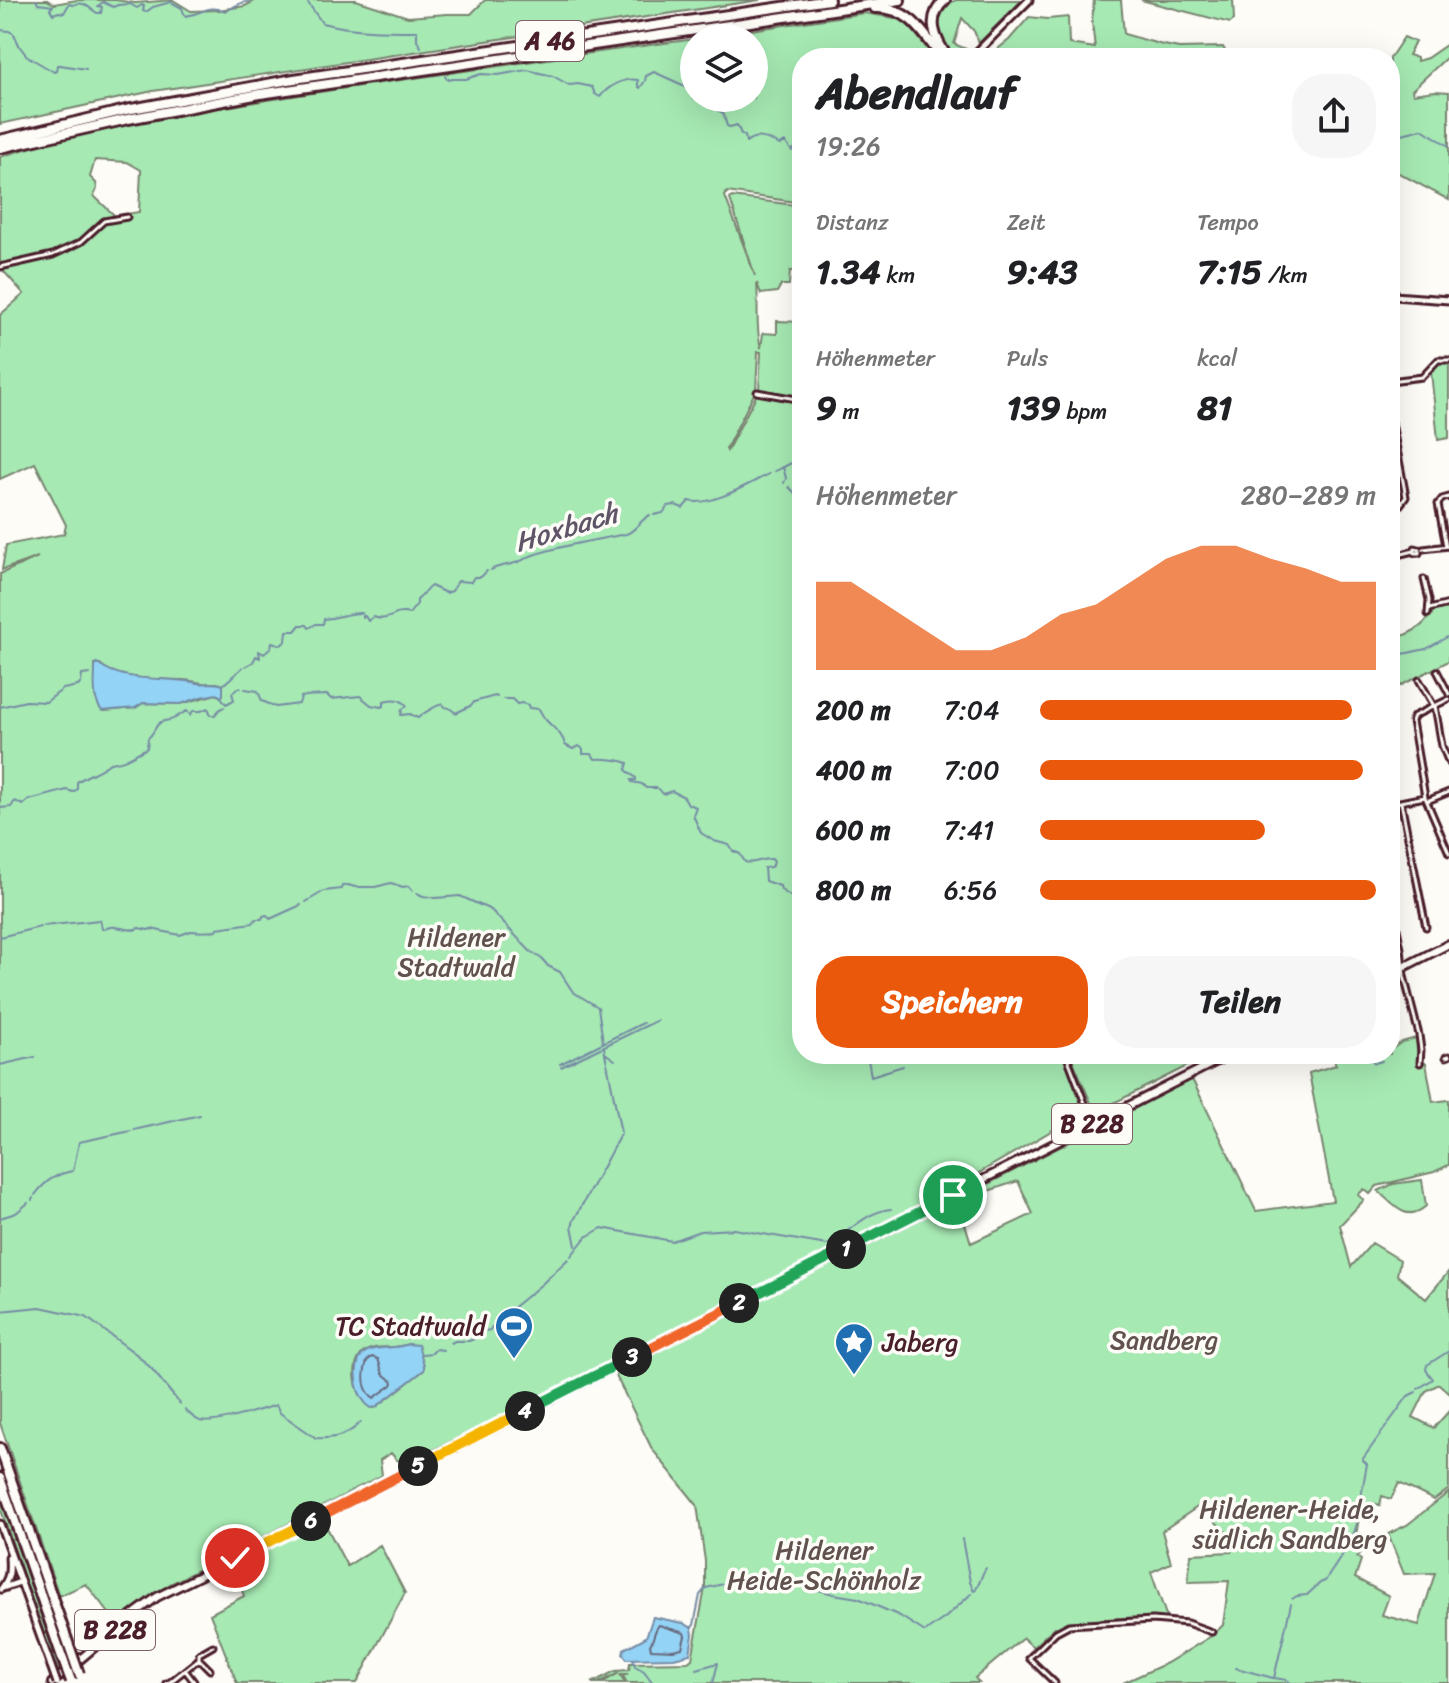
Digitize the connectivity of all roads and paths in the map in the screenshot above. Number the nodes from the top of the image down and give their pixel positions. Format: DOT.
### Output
graph roads {
  1 [pos="829,0"];
  2 [pos="900,0"];
  3 [pos="945,0"];
  4 [pos="1029,0"];
  5 [pos="846,8"];
  6 [pos="938,48"];
  7 [pos="942,48"];
  8 [pos="980,48"];
  9 [pos="0,140"];
  10 [pos="0,151"];
  11 [pos="127,217"];
  12 [pos="0,267"];
  13 [pos="1400,299"];
  14 [pos="1449,300"];
  15 [pos="1449,360"];
  16 [pos="1400,380"];
  17 [pos="757,392"];
  18 [pos="792,398"];
  19 [pos="1400,465"];
  20 [pos="1449,497"];
  21 [pos="1400,505"];
  22 [pos="1447,546"];
  23 [pos="1423,549"];
  24 [pos="1414,551"];
  25 [pos="1400,554"];
  26 [pos="1424,579"];
  27 [pos="1449,604"];
  28 [pos="1437,671"];
  29 [pos="1419,680"];
  30 [pos="1449,696"];
  31 [pos="1434,706"];
  32 [pos="1449,763"];
  33 [pos="1449,792"];
  34 [pos="1426,799"];
  35 [pos="1401,802"];
  36 [pos="1449,853"];
  37 [pos="1426,927"];
  38 [pos="1449,944"];
  39 [pos="1400,950"];
  40 [pos="1403,967"];
  41 [pos="1400,969"];
  42 [pos="1420,1063"];
  43 [pos="1070,1064"];
  44 [pos="1211,1064"];
  45 [pos="1093,1124"];
  46 [pos="0,1448"];
  47 [pos="0,1478"];
  48 [pos="0,1524"];
  49 [pos="8,1548"];
  50 [pos="20,1582"];
  51 [pos="0,1589"];
  52 [pos="1212,1632"];
  53 [pos="213,1646"];
  54 [pos="199,1659"];
  55 [pos="185,1670"];
  56 [pos="210,1670"];
  57 [pos="81,1678"];
  58 [pos="71,1682"];
  59 [pos="54,1683"];
  60 [pos="169,1683"];
  61 [pos="195,1683"];
  62 [pos="1055,1683"];
  1 -- 9 [label="highway, A 46"];
  2 -- 5 [label="highway, A 46"];
  3 -- 7 [label="highway"];
  4 -- 8 [label="main road"];
  5 -- 6 [label="highway"];
  5 -- 10 [label="highway, A 46"];
  11 -- 12 [label="street"];
  13 -- 14 [label="main road"];
  15 -- 16 [label="street"];
  17 -- 18 [label="street"];
  19 -- 21 [label="street"];
  20 -- 22 [label="street"];
  22 -- 23 [label="street"];
  24 -- 25 [label="street"];
  26 -- 27 [label="street"];
  28 -- 30 [label="street"];
  29 -- 31 [label="street"];
  30 -- 31 [label="street"];
  31 -- 32 [label="street"];
  31 -- 34 [label="street"];
  33 -- 34 [label="street"];
  34 -- 35 [label="street"];
  34 -- 36 [label="street"];
  35 -- 37 [label="street"];
  38 -- 40 [label="main road"];
  39 -- 40 [label="street"];
  40 -- 41 [label="main road"];
  40 -- 42 [label="street"];
  43 -- 45 [label="street"];
  44 -- 45 [label="main road, B 228"];
  45 -- 59 [label="main road, B 228"];
  46 -- 57 [label="highway, bridge"];
  47 -- 58 [label="highway, bridge"];
  48 -- 49 [label="main road"];
  49 -- 50 [label="main road"];
  49 -- 51 [label="main road"];
  50 -- 51 [label="main road"];
  50 -- 59 [label="main road, bridge"];
  52 -- 62 [label="street"];
  53 -- 54 [label="street"];
  54 -- 55 [label="street"];
  54 -- 56 [label="street"];
  55 -- 60 [label="street"];
  55 -- 61 [label="street"];
}
